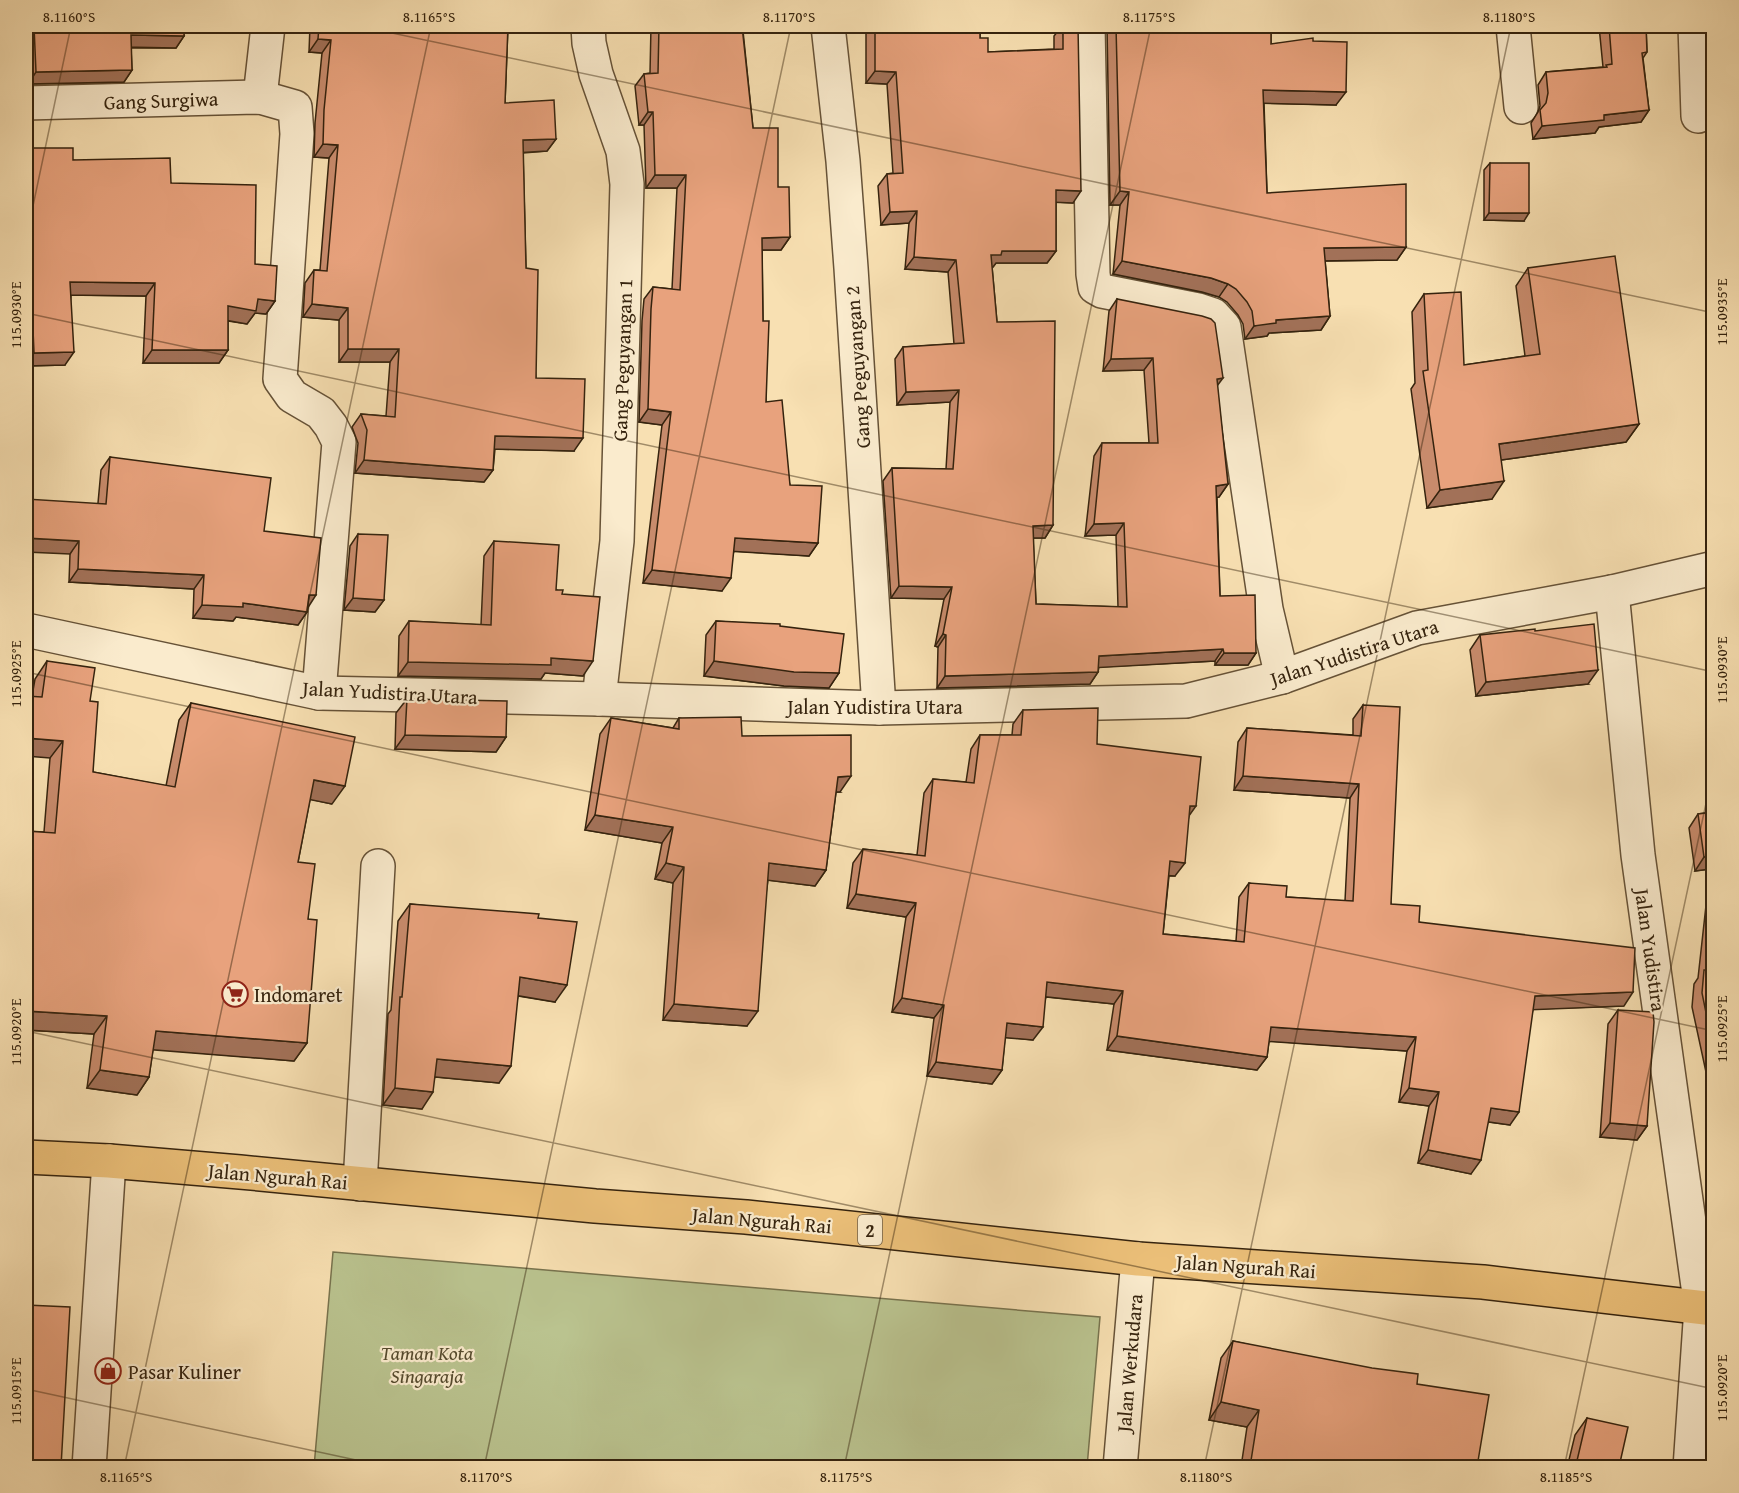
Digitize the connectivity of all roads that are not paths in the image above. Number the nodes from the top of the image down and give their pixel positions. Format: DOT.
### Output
graph roads {
  1 [pos="268,26"];
  2 [pos="588,26"];
  3 [pos="828,26"];
  4 [pos="1088,26"];
  5 [pos="1513,26"];
  6 [pos="1695,26"];
  7 [pos="260,97"];
  8 [pos="26,103"];
  9 [pos="1521,107"];
  10 [pos="1698,116"];
  11 [pos="1713,568"];
  12 [pos="1612,592"];
  13 [pos="26,630"];
  14 [pos="1282,677"];
  15 [pos="319,693"];
  16 [pos="599,699"];
  17 [pos="879,708"];
  18 [pos="378,866"];
  19 [pos="26,1157"];
  20 [pos="109,1161"];
  21 [pos="360,1184"];
  22 [pos="1138,1258"];
  23 [pos="1707,1308"];
  24 [pos="89,1467"];
  25 [pos="1120,1467"];
  26 [pos="1690,1467"];
  1 -- 7 [label="street"];
  2 -- 16 [label="street, Gang Peguyangan 1"];
  3 -- 17 [label="street, Gang Peguyangan 2"];
  4 -- 14 [label="street"];
  5 -- 9 [label="street"];
  6 -- 10 [label="street"];
  7 -- 8 [label="street, Gang Surgiwa"];
  7 -- 15 [label="street, Gang Surgiwa"];
  11 -- 12 [label="street, Jalan Yudistira Utara"];
  12 -- 14 [label="street, Jalan Yudistira Utara"];
  12 -- 23 [label="street, Jalan Yudistira"];
  13 -- 15 [label="street, Jalan Yudistira Utara"];
  14 -- 17 [label="street, Jalan Yudistira Utara"];
  15 -- 16 [label="street, Jalan Yudistira Utara"];
  16 -- 17 [label="street, Jalan Yudistira Utara"];
  18 -- 21 [label="street"];
  19 -- 20 [label="highway, Jalan Ngurah Rai / 2"];
  20 -- 21 [label="highway, Jalan Ngurah Rai / 2"];
  20 -- 24 [label="street"];
  21 -- 22 [label="highway, Jalan Ngurah Rai / 2"];
  22 -- 23 [label="highway, Jalan Ngurah Rai / 2"];
  22 -- 25 [label="street, Jalan Werkudara"];
  23 -- 26 [label="street, Jalan Yudistira"];
}
